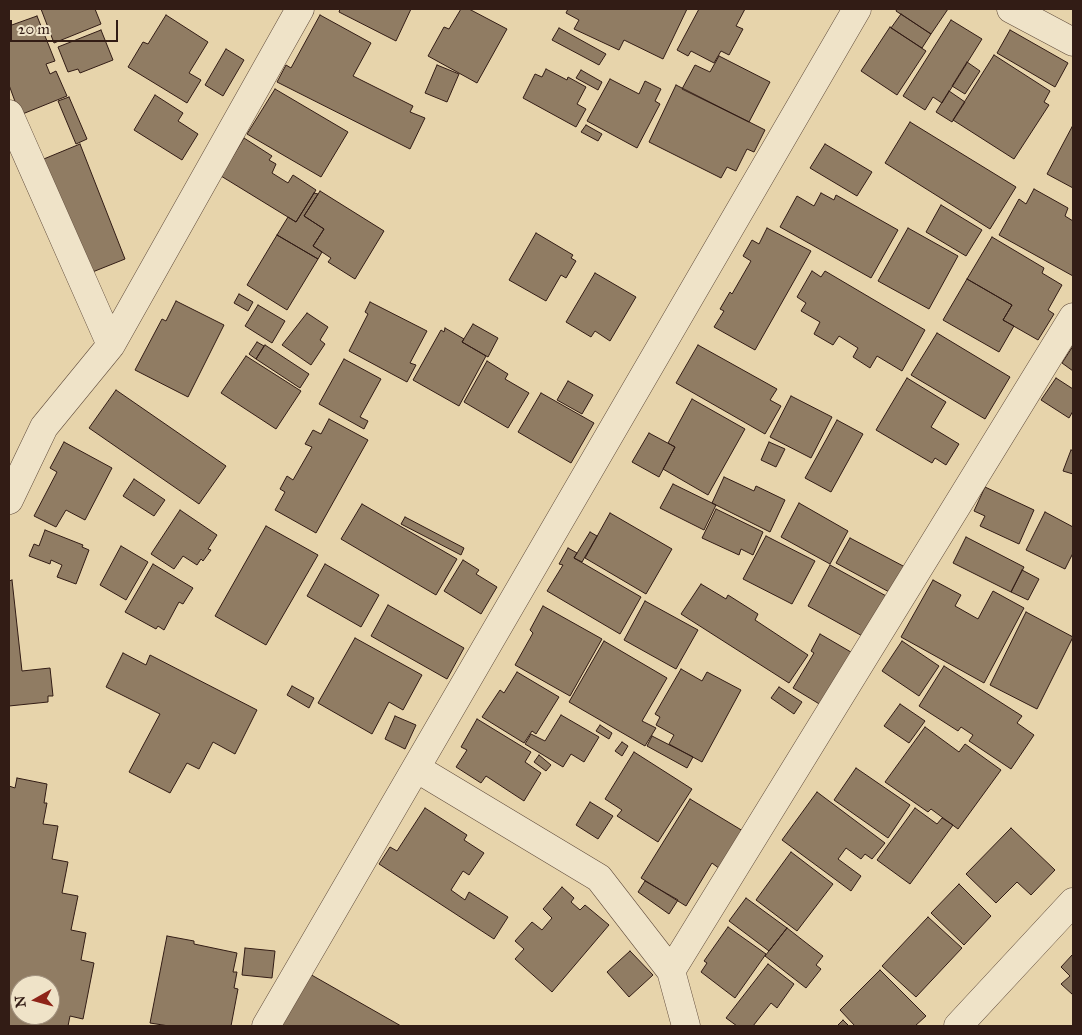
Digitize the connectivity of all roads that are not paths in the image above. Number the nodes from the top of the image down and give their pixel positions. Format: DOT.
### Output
graph roads {
  1 [pos="300,9"];
  2 [pos="857,9"];
  3 [pos="1011,9"];
  4 [pos="1073,42"];
  5 [pos="9,114"];
  6 [pos="1073,317"];
  7 [pos="110,345"];
  8 [pos="9,500"];
  9 [pos="416,768"];
  10 [pos="1073,902"];
  11 [pos="671,971"];
  12 [pos="266,1026"];
  13 [pos="686,1026"];
  14 [pos="958,1026"];
  1 -- 7 [label="street"];
  2 -- 9 [label="street"];
  3 -- 4 [label="street"];
  5 -- 7 [label="street"];
  6 -- 11 [label="street"];
  7 -- 8 [label="street"];
  9 -- 11 [label="street"];
  9 -- 12 [label="street"];
  10 -- 14 [label="street"];
  11 -- 13 [label="street"];
}
